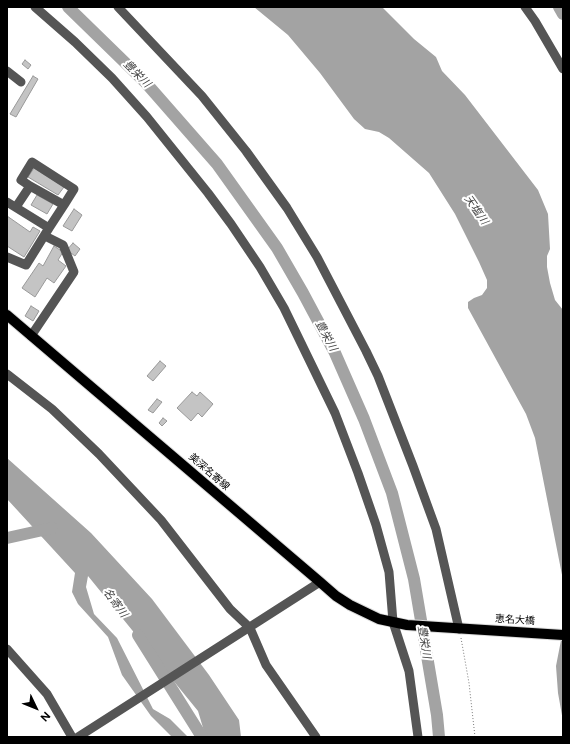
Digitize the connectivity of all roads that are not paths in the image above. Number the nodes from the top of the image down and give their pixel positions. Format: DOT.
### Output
graph roads {
  1 [pos="35,7"];
  2 [pos="118,7"];
  3 [pos="525,7"];
  4 [pos="563,69"];
  5 [pos="7,71"];
  6 [pos="21,82"];
  7 [pos="30,186"];
  8 [pos="7,202"];
  9 [pos="64,205"];
  10 [pos="16,207"];
  11 [pos="47,232"];
  12 [pos="7,257"];
  13 [pos="7,315"];
  14 [pos="31,336"];
  15 [pos="7,374"];
  16 [pos="320,582"];
  17 [pos="393,622"];
  18 [pos="407,625"];
  19 [pos="250,628"];
  20 [pos="460,629"];
  21 [pos="563,635"];
  22 [pos="7,648"];
  23 [pos="82,735"];
  24 [pos="72,737"];
  25 [pos="316,737"];
  26 [pos="418,737"];
  1 -- 17 [label="street"];
  2 -- 20 [label="street"];
  3 -- 4 [label="street"];
  5 -- 6 [label="street"];
  7 -- 9 [label="street"];
  7 -- 9 [label="street"];
  7 -- 10 [label="street"];
  8 -- 10 [label="street"];
  9 -- 11 [label="street"];
  10 -- 11 [label="street"];
  11 -- 12 [label="street"];
  11 -- 14 [label="street"];
  13 -- 14 [label="main road, 美深名寄線"];
  14 -- 16 [label="main road, 美深名寄線"];
  15 -- 19 [label="street"];
  16 -- 17 [label="main road, 美深名寄線"];
  16 -- 19 [label="street"];
  17 -- 18 [label="main road, 美深名寄線"];
  17 -- 26 [label="street"];
  18 -- 20 [label="main road, 恵名大橋"];
  19 -- 23 [label="street"];
  19 -- 25 [label="street"];
  20 -- 21 [label="main road, 恵名大橋"];
  22 -- 24 [label="street"];
}
